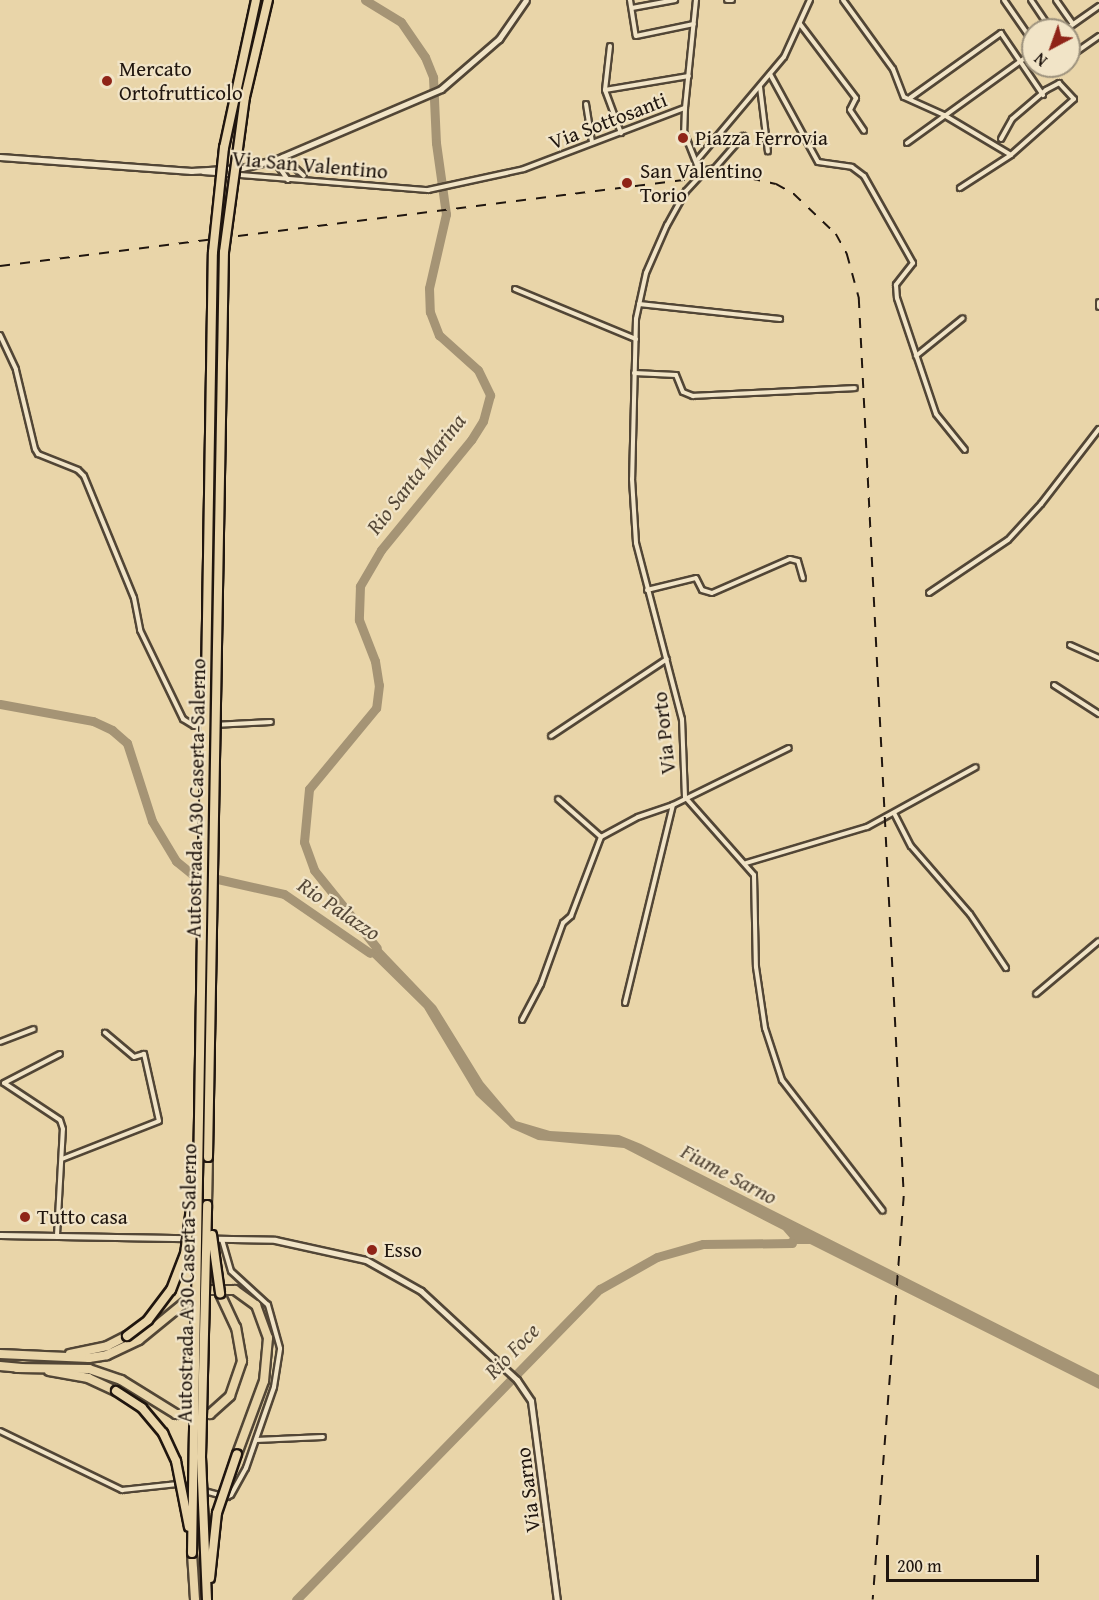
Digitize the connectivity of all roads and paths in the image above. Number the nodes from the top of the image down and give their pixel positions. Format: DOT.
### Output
graph roads {
  1 [pos="256,0"];
  2 [pos="268,0"];
  3 [pos="526,0"];
  4 [pos="630,0"];
  5 [pos="675,0"];
  6 [pos="696,0"];
  7 [pos="727,0"];
  8 [pos="732,0"];
  9 [pos="810,0"];
  10 [pos="843,0"];
  11 [pos="1004,0"];
  12 [pos="1031,0"];
  13 [pos="1056,0"];
  14 [pos="1099,6"];
  15 [pos="632,8"];
  16 [pos="1043,18"];
  17 [pos="1069,18"];
  18 [pos="1081,18"];
  19 [pos="694,24"];
  20 [pos="800,24"];
  21 [pos="1021,25"];
  22 [pos="1099,36"];
  23 [pos="610,46"];
  24 [pos="1081,49"];
  25 [pos="1020,62"];
  26 [pos="770,74"];
  27 [pos="689,76"];
  28 [pos="759,86"];
  29 [pos="605,90"];
  30 [pos="1043,95"];
  31 [pos="909,99"];
  32 [pos="586,104"];
  33 [pos="685,108"];
  34 [pos="944,115"];
  35 [pos="864,131"];
  36 [pos="621,133"];
  37 [pos="743,136"];
  38 [pos="1001,139"];
  39 [pos="591,143"];
  40 [pos="907,143"];
  41 [pos="768,152"];
  42 [pos="1011,155"];
  43 [pos="0,157"];
  44 [pos="283,157"];
  45 [pos="698,159"];
  46 [pos="182,171"];
  47 [pos="701,173"];
  48 [pos="304,176"];
  49 [pos="288,180"];
  50 [pos="960,188"];
  51 [pos="436,189"];
  52 [pos="515,289"];
  53 [pos="1099,302"];
  54 [pos="639,304"];
  55 [pos="1099,307"];
  56 [pos="963,318"];
  57 [pos="780,319"];
  58 [pos="0,335"];
  59 [pos="636,339"];
  60 [pos="916,356"];
  61 [pos="634,373"];
  62 [pos="855,388"];
  63 [pos="1099,429"];
  64 [pos="965,450"];
  65 [pos="803,578"];
  66 [pos="646,590"];
  67 [pos="929,593"];
  68 [pos="1070,645"];
  69 [pos="1099,658"];
  70 [pos="667,659"];
  71 [pos="1054,685"];
  72 [pos="1099,714"];
  73 [pos="271,722"];
  74 [pos="551,736"];
  75 [pos="789,748"];
  76 [pos="976,767"];
  77 [pos="685,797"];
  78 [pos="558,799"];
  79 [pos="673,805"];
  80 [pos="894,813"];
  81 [pos="601,837"];
  82 [pos="746,863"];
  83 [pos="1099,941"];
  84 [pos="1006,968"];
  85 [pos="1036,994"];
  86 [pos="626,1003"];
  87 [pos="522,1020"];
  88 [pos="34,1029"];
  89 [pos="105,1033"];
  90 [pos="0,1042"];
  91 [pos="60,1054"];
  92 [pos="197,1156"];
  93 [pos="62,1159"];
  94 [pos="207,1205"];
  95 [pos="884,1211"];
  96 [pos="0,1235"];
  97 [pos="57,1235"];
  98 [pos="221,1238"];
  99 [pos="0,1354"];
  100 [pos="54,1357"];
  101 [pos="0,1366"];
  102 [pos="17,1368"];
  103 [pos="0,1431"];
  104 [pos="322,1437"];
  105 [pos="256,1440"];
  106 [pos="192,1552"];
  107 [pos="195,1600"];
  108 [pos="207,1600"];
  109 [pos="557,1600"];
  1 -- 92 [label="highway, Autostrada A30 Caserta-Salerno, bridge"];
  2 -- 94 [label="highway, Autostrada A30 Caserta-Salerno, bridge"];
  3 -- 44 [label="main road, Via San Valentino"];
  4 -- 15 [label="street"];
  5 -- 15 [label="street"];
  6 -- 19 [label="street, Via Sottosanti"];
  7 -- 8 [label="street"];
  9 -- 20 [label="street"];
  10 -- 31 [label="street"];
  11 -- 21 [label="street"];
  12 -- 16 [label="street"];
  13 -- 17 [label="street"];
  14 -- 18 [label="street"];
  15 -- 19 [label="street"];
  19 -- 27 [label="street, Via Sottosanti"];
  20 -- 26 [label="street"];
  20 -- 35 [label="street"];
  22 -- 24 [label="street"];
  23 -- 29 [label="street"];
  25 -- 30 [label="street"];
  25 -- 31 [label="street"];
  25 -- 34 [label="street"];
  26 -- 28 [label="street"];
  26 -- 60 [label="street"];
  27 -- 29 [label="street"];
  27 -- 33 [label="street, Via Sottosanti"];
  28 -- 41 [label="street"];
  28 -- 45 [label="street"];
  29 -- 36 [label="street"];
  30 -- 38 [label="street"];
  30 -- 42 [label="street"];
  31 -- 34 [label="street"];
  32 -- 39 [label="street"];
  33 -- 36 [label="street, Via Sottosanti"];
  33 -- 45 [label="street"];
  34 -- 40 [label="street"];
  34 -- 42 [label="street"];
  36 -- 39 [label="street, Via Sottosanti"];
  37 -- 47 [label="street, Via Porto"];
  39 -- 51 [label="street, Via Sottosanti"];
  42 -- 50 [label="street"];
  43 -- 46 [label="main road, Via San Valentino"];
  44 -- 46 [label="main road, Via San Valentino"];
  44 -- 48 [label="street"];
  44 -- 49 [label="street"];
  45 -- 47 [label="street"];
  46 -- 49 [label="street, Via San Valentino"];
  47 -- 54 [label="street, Via Porto"];
  49 -- 51 [label="street, Via San Valentino"];
  52 -- 59 [label="street"];
  53 -- 55 [label="street"];
  54 -- 57 [label="street"];
  54 -- 59 [label="street, Via Porto"];
  56 -- 60 [label="street"];
  58 -- 73 [label="street"];
  59 -- 61 [label="street, Via Porto"];
  60 -- 64 [label="street"];
  61 -- 62 [label="street"];
  61 -- 66 [label="street, Via Porto"];
  63 -- 67 [label="street"];
  65 -- 66 [label="street"];
  66 -- 70 [label="street, Via Porto"];
  68 -- 69 [label="street"];
  70 -- 74 [label="street"];
  70 -- 77 [label="street, Via Porto"];
  71 -- 72 [label="street"];
  75 -- 77 [label="street"];
  76 -- 80 [label="street"];
  77 -- 79 [label="street"];
  77 -- 82 [label="street, Via Porto"];
  78 -- 81 [label="street"];
  79 -- 81 [label="street"];
  79 -- 86 [label="street"];
  80 -- 82 [label="street"];
  80 -- 84 [label="street"];
  81 -- 87 [label="street"];
  82 -- 95 [label="street, Via Porto"];
  83 -- 85 [label="street"];
  88 -- 90 [label="street"];
  89 -- 93 [label="street"];
  91 -- 93 [label="street"];
  92 -- 100 [label="highway, bridge"];
  92 -- 106 [label="highway, Autostrada A30 Caserta-Salerno, bridge"];
  93 -- 97 [label="street"];
  94 -- 102 [label="highway, bridge"];
  94 -- 108 [label="highway, Autostrada A30 Caserta-Salerno, bridge"];
  96 -- 97 [label="main road, Via Sarno"];
  97 -- 98 [label="main road, Via Sarno"];
  98 -- 105 [label="street"];
  98 -- 109 [label="main road, Via Sarno"];
  99 -- 100 [label="highway"];
  100 -- 108 [label="highway, bridge"];
  101 -- 102 [label="highway"];
  102 -- 106 [label="highway, bridge"];
  103 -- 105 [label="street"];
  104 -- 105 [label="street"];
  106 -- 107 [label="highway, Autostrada A30 Caserta-Salerno"];
}
